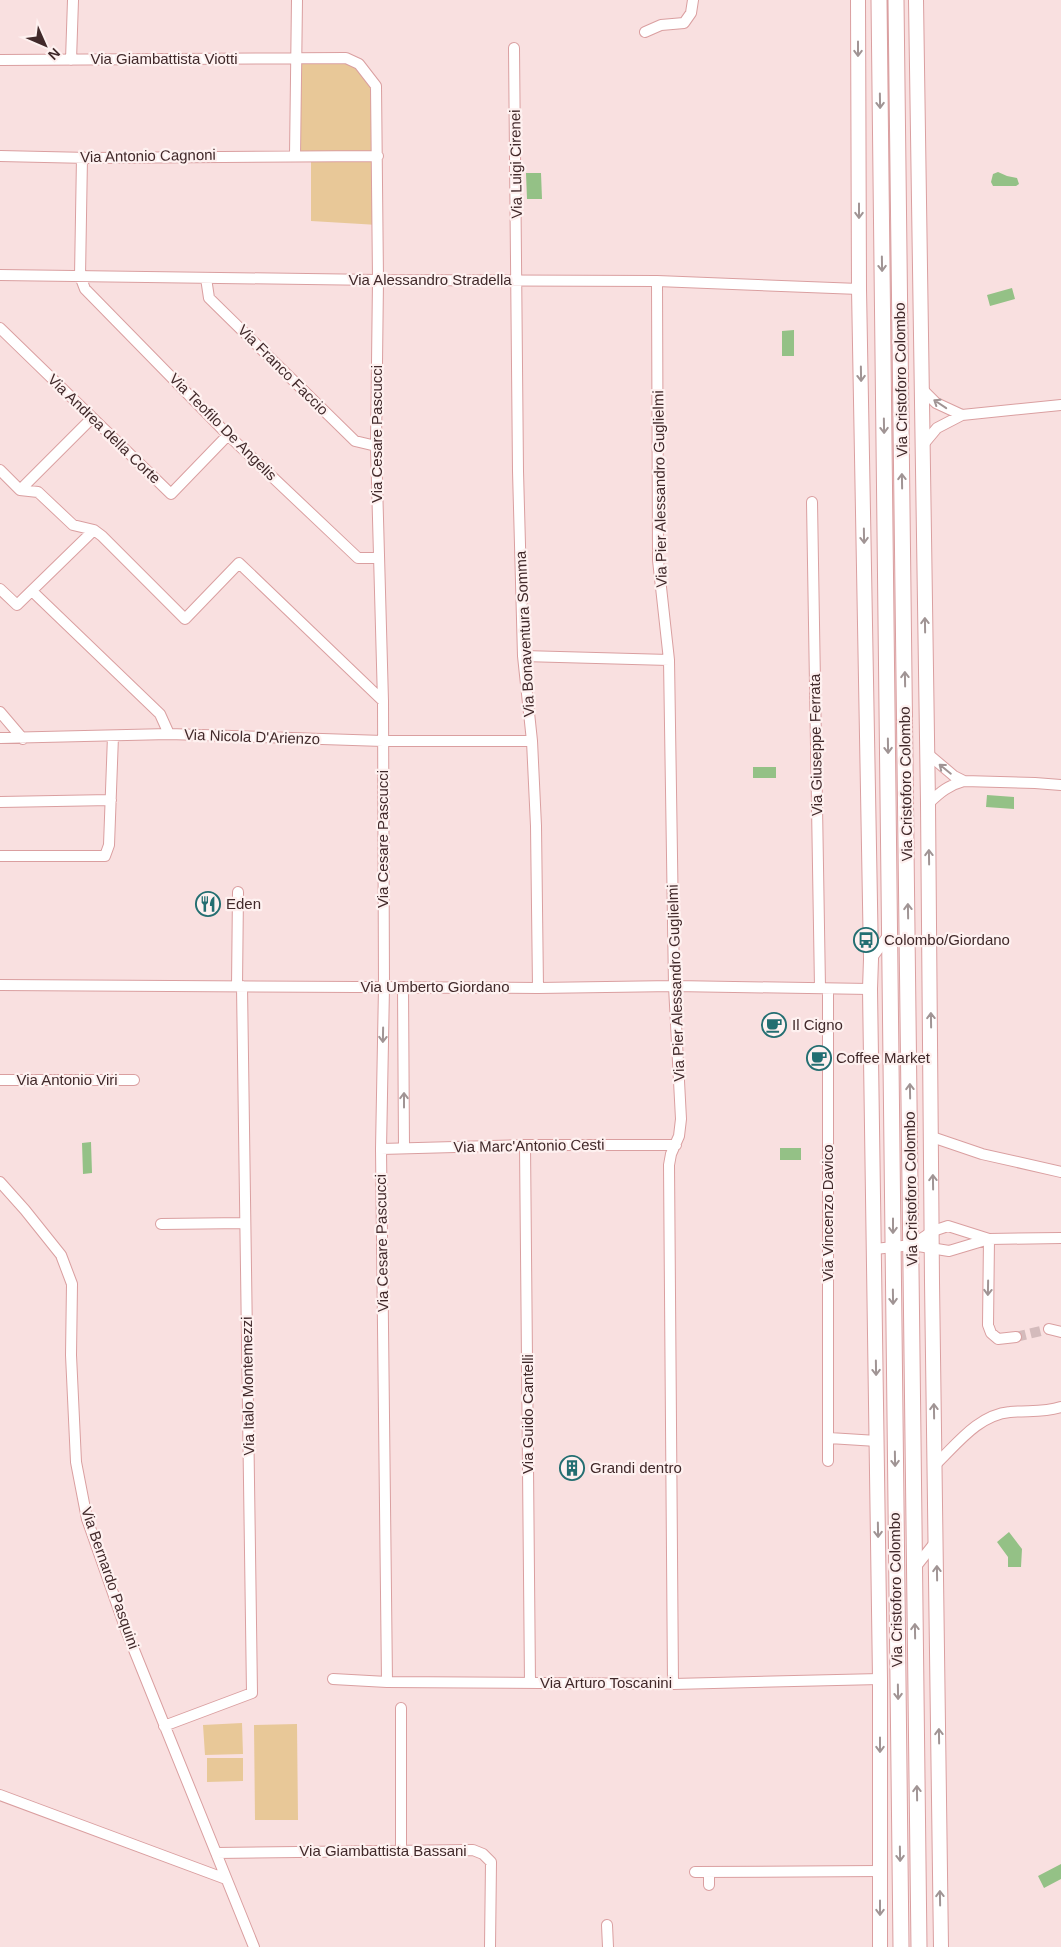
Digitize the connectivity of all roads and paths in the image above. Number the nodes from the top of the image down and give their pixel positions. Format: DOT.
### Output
graph roads {
  1 [pos="73,0"];
  2 [pos="297,0"];
  3 [pos="693,0"];
  4 [pos="858,0"];
  5 [pos="879,0"];
  6 [pos="896,0"];
  7 [pos="916,0"];
  8 [pos="644,32"];
  9 [pos="514,48"];
  10 [pos="297,58"];
  11 [pos="0,60"];
  12 [pos="71,60"];
  13 [pos="0,156"];
  14 [pos="295,156"];
  15 [pos="378,156"];
  16 [pos="82,157"];
  17 [pos="0,275"];
  18 [pos="80,276"];
  19 [pos="206,278"];
  20 [pos="378,280"];
  21 [pos="517,280"];
  22 [pos="657,281"];
  23 [pos="859,288"];
  24 [pos="0,328"];
  25 [pos="921,388"];
  26 [pos="1061,405"];
  27 [pos="962,415"];
  28 [pos="92,418"];
  29 [pos="228,434"];
  30 [pos="376,446"];
  31 [pos="922,446"];
  32 [pos="0,470"];
  33 [pos="20,490"];
  34 [pos="812,502"];
  35 [pos="94,530"];
  36 [pos="378,558"];
  37 [pos="0,589"];
  38 [pos="32,591"];
  39 [pos="523,656"];
  40 [pos="669,660"];
  41 [pos="383,701"];
  42 [pos="0,712"];
  43 [pos="169,734"];
  44 [pos="113,736"];
  45 [pos="0,738"];
  46 [pos="23,739"];
  47 [pos="383,741"];
  48 [pos="532,741"];
  49 [pos="928,754"];
  50 [pos="964,781"];
  51 [pos="1061,785"];
  52 [pos="111,800"];
  53 [pos="0,802"];
  54 [pos="928,804"];
  55 [pos="0,856"];
  56 [pos="238,892"];
  57 [pos="891,932"];
  58 [pos="871,959"];
  59 [pos="0,985"];
  60 [pos="239,986"];
  61 [pos="674,986"];
  62 [pos="384,987"];
  63 [pos="403,987"];
  64 [pos="538,988"];
  65 [pos="824,988"];
  66 [pos="870,989"];
  67 [pos="0,1080"];
  68 [pos="134,1080"];
  69 [pos="932,1138"];
  70 [pos="525,1145"];
  71 [pos="676,1145"];
  72 [pos="404,1148"];
  73 [pos="381,1149"];
  74 [pos="1061,1172"];
  75 [pos="0,1182"];
  76 [pos="245,1223"];
  77 [pos="161,1224"];
  78 [pos="933,1231"];
  79 [pos="1061,1238"];
  80 [pos="989,1239"];
  81 [pos="912,1245"];
  82 [pos="892,1248"];
  83 [pos="933,1248"];
  84 [pos="875,1249"];
  85 [pos="1049,1330"];
  86 [pos="1061,1332"];
  87 [pos="1016,1337"];
  88 [pos="1061,1407"];
  89 [pos="829,1438"];
  90 [pos="877,1441"];
  91 [pos="828,1462"];
  92 [pos="935,1465"];
  93 [pos="937,1540"];
  94 [pos="914,1569"];
  95 [pos="333,1679"];
  96 [pos="880,1679"];
  97 [pos="387,1682"];
  98 [pos="530,1683"];
  99 [pos="674,1684"];
  100 [pos="401,1708"];
  101 [pos="164,1726"];
  102 [pos="0,1795"];
  103 [pos="401,1851"];
  104 [pos="216,1853"];
  105 [pos="880,1871"];
  106 [pos="695,1872"];
  107 [pos="709,1872"];
  108 [pos="226,1878"];
  109 [pos="709,1885"];
  110 [pos="607,1925"];
  111 [pos="254,1947"];
  112 [pos="490,1947"];
  113 [pos="608,1947"];
  114 [pos="880,1947"];
  115 [pos="901,1947"];
  116 [pos="919,1947"];
  117 [pos="941,1947"];
  1 -- 12 [label="street"];
  2 -- 10 [label="street"];
  3 -- 8 [label="street"];
  4 -- 23 [label="street, Via Cristoforo Colombo, one-way"];
  5 -- 57 [label="main road, Via Cristoforo Colombo, one-way"];
  81 -- 6 [label="main road, Via Cristoforo Colombo, one-way"];
  7 -- 25 [label="street, Via Cristoforo Colombo"];
  9 -- 21 [label="street, Via Luigi Cirenei"];
  10 -- 12 [label="street, Via Giambattista Viotti"];
  10 -- 14 [label="street"];
  10 -- 15 [label="street, Via Cesare Pascucci"];
  11 -- 12 [label="street, Via Giambattista Viotti"];
  13 -- 16 [label="street, Via Antonio Cagnoni"];
  14 -- 15 [label="street, Via Antonio Cagnoni"];
  14 -- 16 [label="street, Via Antonio Cagnoni"];
  15 -- 20 [label="street, Via Cesare Pascucci"];
  16 -- 18 [label="street"];
  17 -- 18 [label="street, Via Alessandro Stradella"];
  18 -- 19 [label="street, Via Alessandro Stradella"];
  18 -- 29 [label="street, Via Teofilo De Angelis"];
  19 -- 20 [label="street, Via Alessandro Stradella"];
  19 -- 30 [label="street, Via Franco Faccio"];
  20 -- 21 [label="street, Via Alessandro Stradella"];
  20 -- 30 [label="street, Via Cesare Pascucci"];
  21 -- 22 [label="street, Via Alessandro Stradella"];
  21 -- 39 [label="street, Via Bonaventura Somma"];
  22 -- 23 [label="street, Via Alessandro Stradella"];
  22 -- 40 [label="street, Via Pier Alessandro Guglielmi"];
  23 -- 58 [label="street, Via Cristoforo Colombo, one-way"];
  24 -- 28 [label="street, Via Andrea della Corte"];
  27 -- 25 [label="street, one-way"];
  25 -- 31 [label="street, Via Cristoforo Colombo"];
  26 -- 27 [label="street"];
  27 -- 31 [label="street"];
  28 -- 29 [label="street, Via Andrea della Corte"];
  28 -- 33 [label="street"];
  29 -- 36 [label="street, Via Teofilo De Angelis"];
  30 -- 36 [label="street, Via Cesare Pascucci"];
  49 -- 31 [label="street, Via Cristoforo Colombo, one-way"];
  32 -- 33 [label="street"];
  33 -- 35 [label="street"];
  34 -- 65 [label="street, Via Giuseppe Ferrata"];
  35 -- 38 [label="street"];
  35 -- 41 [label="street"];
  36 -- 41 [label="street, Via Cesare Pascucci"];
  37 -- 38 [label="street"];
  38 -- 43 [label="street, Via Nicola D'Arienzo"];
  39 -- 40 [label="street"];
  39 -- 48 [label="street, Via Bonaventura Somma"];
  40 -- 61 [label="street, Via Pier Alessandro Guglielmi"];
  41 -- 47 [label="street, Via Cesare Pascucci"];
  42 -- 46 [label="street"];
  43 -- 44 [label="street"];
  43 -- 47 [label="street, Via Nicola D'Arienzo"];
  44 -- 46 [label="street"];
  44 -- 52 [label="street"];
  45 -- 46 [label="street"];
  47 -- 48 [label="street, Via Nicola D'Arienzo"];
  47 -- 62 [label="street, Via Cesare Pascucci"];
  48 -- 64 [label="street, Via Bonaventura Somma"];
  50 -- 49 [label="street, one-way"];
  49 -- 54 [label="street, Via Cristoforo Colombo"];
  50 -- 51 [label="street"];
  50 -- 54 [label="street"];
  52 -- 53 [label="street"];
  52 -- 55 [label="street"];
  69 -- 54 [label="street, Via Cristoforo Colombo, one-way"];
  56 -- 60 [label="street, Via Italo Montemezzi"];
  57 -- 58 [label="street"];
  57 -- 82 [label="main road, Via Cristoforo Colombo, one-way"];
  58 -- 66 [label="street, Via Cristoforo Colombo"];
  59 -- 60 [label="street, Via Umberto Giordano"];
  60 -- 62 [label="street, Via Umberto Giordano"];
  60 -- 76 [label="street, Via Italo Montemezzi"];
  61 -- 64 [label="street, Via Umberto Giordano"];
  61 -- 65 [label="street, Via Umberto Giordano"];
  61 -- 71 [label="street, Via Pier Alessandro Guglielmi"];
  62 -- 63 [label="street, Via Umberto Giordano"];
  62 -- 73 [label="street, Via Cesare Pascucci, one-way"];
  63 -- 64 [label="street, Via Umberto Giordano"];
  72 -- 63 [label="street, one-way"];
  65 -- 66 [label="street, Via Umberto Giordano"];
  65 -- 89 [label="street, Via Vincenzo Davico"];
  66 -- 84 [label="street, Via Cristoforo Colombo"];
  67 -- 68 [label="street, Via Antonio Viri"];
  69 -- 74 [label="street"];
  78 -- 69 [label="street, Via Cristoforo Colombo, one-way"];
  70 -- 71 [label="street, Via Marc'Antonio Cesti"];
  70 -- 72 [label="street, Via Marc'Antonio Cesti"];
  70 -- 98 [label="street, Via Guido Cantelli"];
  71 -- 99 [label="street, Via Pier Alessandro Guglielmi"];
  72 -- 73 [label="street, Via Marc'Antonio Cesti"];
  73 -- 97 [label="street, Via Cesare Pascucci"];
  75 -- 101 [label="street, Via Bernardo Pasquini"];
  76 -- 77 [label="street"];
  76 -- 101 [label="street, Via Italo Montemezzi"];
  78 -- 80 [label="street"];
  78 -- 81 [label="street"];
  78 -- 83 [label="street, Via Cristoforo Colombo"];
  79 -- 80 [label="street"];
  80 -- 83 [label="street"];
  80 -- 87 [label="street, one-way"];
  81 -- 82 [label="street"];
  81 -- 83 [label="street"];
  81 -- 94 [label="main road, Via Cristoforo Colombo"];
  82 -- 84 [label="street"];
  82 -- 115 [label="main road, Via Cristoforo Colombo, one-way"];
  92 -- 83 [label="street, Via Cristoforo Colombo, one-way"];
  84 -- 90 [label="street, Via Cristoforo Colombo, one-way"];
  85 -- 86 [label="street"];
  88 -- 92 [label="street"];
  89 -- 90 [label="street"];
  89 -- 91 [label="street, Via Vincenzo Davico"];
  90 -- 96 [label="street, Via Cristoforo Colombo, one-way"];
  92 -- 93 [label="street, Via Cristoforo Colombo"];
  93 -- 94 [label="street, Via Cristoforo Colombo"];
  117 -- 93 [label="street, Via Cristoforo Colombo, one-way"];
  116 -- 94 [label="main road, Via Cristoforo Colombo, one-way"];
  95 -- 97 [label="street, Via Arturo Toscanini"];
  96 -- 99 [label="street, Via Arturo Toscanini"];
  96 -- 105 [label="street, Via Cristoforo Colombo, one-way"];
  97 -- 98 [label="street, Via Arturo Toscanini"];
  98 -- 99 [label="street, Via Arturo Toscanini"];
  100 -- 103 [label="street"];
  101 -- 104 [label="street, Via Bernardo Pasquini"];
  102 -- 108 [label="street"];
  103 -- 104 [label="street, Via Giambattista Bassani"];
  103 -- 112 [label="street, Via Giambattista Bassani"];
  104 -- 108 [label="street, Via Bernardo Pasquini"];
  105 -- 107 [label="street"];
  105 -- 114 [label="street, Via Cristoforo Colombo, one-way"];
  106 -- 107 [label="street"];
  107 -- 109 [label="street"];
  108 -- 111 [label="street, Via Bernardo Pasquini"];
  110 -- 113 [label="street"];
}
